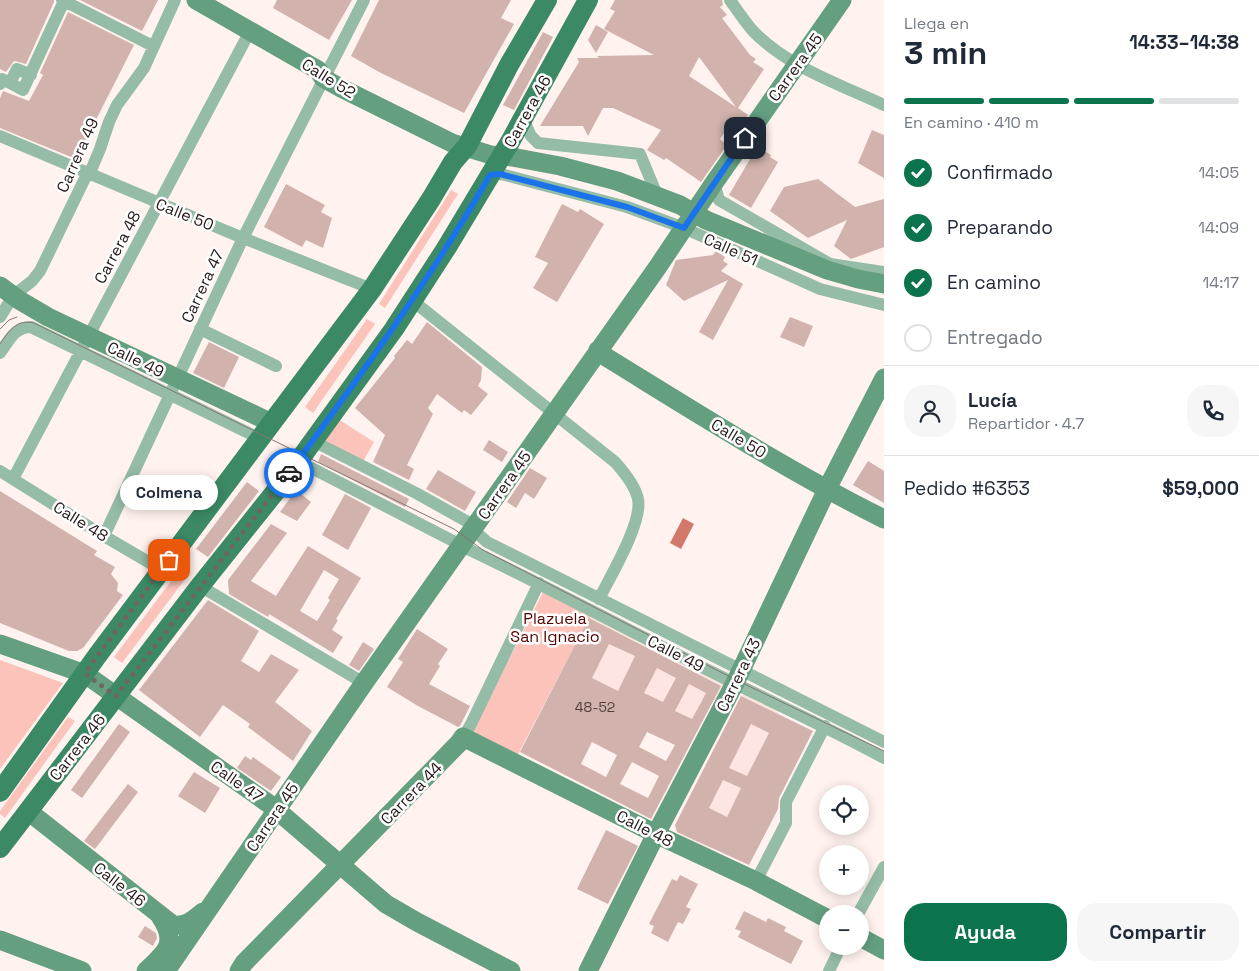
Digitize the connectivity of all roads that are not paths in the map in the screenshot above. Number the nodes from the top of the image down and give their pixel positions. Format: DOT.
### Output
graph roads {
  1 [pos="63,0"];
  2 [pos="175,0"];
  3 [pos="196,0"];
  4 [pos="364,0"];
  5 [pos="547,0"];
  6 [pos="588,0"];
  7 [pos="730,0"];
  8 [pos="842,0"];
  9 [pos="250,31"];
  10 [pos="153,46"];
  11 [pos="798,64"];
  12 [pos="323,78"];
  13 [pos="5,83"];
  14 [pos="884,105"];
  15 [pos="523,119"];
  16 [pos="0,136"];
  17 [pos="467,146"];
  18 [pos="502,156"];
  19 [pos="88,174"];
  20 [pos="490,175"];
  21 [pos="714,183"];
  22 [pos="657,195"];
  23 [pos="160,203"];
  24 [pos="695,213"];
  25 [pos="684,228"];
  26 [pos="243,238"];
  27 [pos="884,272"];
  28 [pos="884,284"];
  29 [pos="372,289"];
  30 [pos="4,293"];
  31 [pos="413,301"];
  32 [pos="884,305"];
  33 [pos="0,317"];
  34 [pos="200,329"];
  35 [pos="85,344"];
  36 [pos="598,350"];
  37 [pos="0,353"];
  38 [pos="276,366"];
  39 [pos="884,378"];
  40 [pos="172,389"];
  41 [pos="554,413"];
  42 [pos="266,431"];
  43 [pos="313,441"];
  44 [pos="298,461"];
  45 [pos="0,471"];
  46 [pos="13,479"];
  47 [pos="827,490"];
  48 [pos="884,519"];
  49 [pos="468,522"];
  50 [pos="478,534"];
  51 [pos="104,536"];
  52 [pos="455,542"];
  53 [pos="468,549"];
  54 [pos="162,570"];
  55 [pos="539,583"];
  56 [pos="205,589"];
  57 [pos="598,599"];
  58 [pos="0,644"];
  59 [pos="85,674"];
  60 [pos="738,677"];
  61 [pos="364,683"];
  62 [pos="116,696"];
  63 [pos="825,726"];
  64 [pos="463,737"];
  65 [pos="884,742"];
  66 [pos="884,758"];
  67 [pos="0,792"];
  68 [pos="277,810"];
  69 [pos="28,811"];
  70 [pos="656,834"];
  71 [pos="0,848"];
  72 [pos="340,865"];
  73 [pos="884,866"];
  74 [pos="756,881"];
  75 [pos="215,901"];
  76 [pos="863,905"];
  77 [pos="819,914"];
  78 [pos="160,916"];
  79 [pos="0,940"];
  80 [pos="869,942"];
  81 [pos="884,950"];
  82 [pos="837,955"];
  83 [pos="82,971"];
  84 [pos="146,971"];
  85 [pos="166,971"];
  86 [pos="239,971"];
  87 [pos="512,971"];
  88 [pos="588,971"];
  89 [pos="829,971"];
  1 -- 10 [label="street"];
  1 -- 13 [label="street"];
  2 -- 10 [label="street, Carrera 49"];
  3 -- 9 [label="street, Calle 52"];
  4 -- 12 [label="street, Carrera 47"];
  5 -- 17 [label="main road"];
  6 -- 15 [label="main road, Carrera 46"];
  7 -- 11 [label="street"];
  8 -- 11 [label="street, Carrera 45"];
  9 -- 12 [label="street, Calle 52"];
  9 -- 23 [label="street, Carrera 48"];
  10 -- 19 [label="street, Carrera 49"];
  11 -- 14 [label="street"];
  11 -- 21 [label="street, Carrera 45"];
  12 -- 17 [label="street, Calle 52"];
  12 -- 26 [label="street, Carrera 47"];
  15 -- 18 [label="main road, Carrera 46"];
  15 -- 22 [label="street"];
  16 -- 19 [label="street, Calle 50"];
  17 -- 18 [label="street, Calle 51"];
  17 -- 29 [label="main road"];
  18 -- 20 [label="main road, Carrera 46"];
  18 -- 22 [label="street, Calle 51"];
  19 -- 23 [label="street, Calle 50"];
  19 -- 30 [label="street, Carrera 49"];
  20 -- 25 [label="street, Calle 51"];
  20 -- 31 [label="main road, Carrera 46"];
  21 -- 24 [label="street, Carrera 45"];
  21 -- 27 [label="street, Calle 51"];
  22 -- 24 [label="street, Calle 51"];
  23 -- 26 [label="street, Calle 50"];
  23 -- 35 [label="street, Carrera 48"];
  24 -- 25 [label="street, Carrera 45"];
  24 -- 28 [label="street, Calle 51"];
  25 -- 32 [label="street, Calle 51"];
  25 -- 36 [label="street, Carrera 45"];
  26 -- 29 [label="street, Calle 50"];
  26 -- 34 [label="street, Carrera 47"];
  29 -- 42 [label="main road"];
  30 -- 33 [label="street, Carrera 49"];
  30 -- 35 [label="street, Calle 49"];
  31 -- 41 [label="street"];
  31 -- 43 [label="main road, Carrera 46"];
  34 -- 38 [label="street"];
  34 -- 40 [label="street, Carrera 47"];
  35 -- 37 [label="street, Calle 49"];
  35 -- 40 [label="street, Calle 49"];
  35 -- 46 [label="street, Carrera 48"];
  36 -- 41 [label="street, Carrera 45"];
  36 -- 47 [label="street, Calle 50"];
  39 -- 47 [label="street, Carrera 43"];
  40 -- 42 [label="street, Calle 49"];
  40 -- 51 [label="street, Carrera 47"];
  41 -- 57 [label="street"];
  41 -- 61 [label="street, Carrera 45"];
  42 -- 54 [label="main road"];
  43 -- 44 [label="main road, Carrera 46"];
  43 -- 49 [label="street"];
  44 -- 52 [label="street"];
  44 -- 62 [label="main road, Carrera 46"];
  45 -- 46 [label="street, Calle 48"];
  46 -- 51 [label="street, Calle 48"];
  47 -- 48 [label="street, Calle 50"];
  47 -- 60 [label="street, Carrera 43"];
  50 -- 57 [label="street, Calle 49"];
  51 -- 54 [label="street, Calle 48"];
  53 -- 55 [label="street, Calle 49"];
  54 -- 59 [label="main road"];
  55 -- 60 [label="street, Calle 49"];
  55 -- 64 [label="street, Carrera 44"];
  56 -- 61 [label="street"];
  57 -- 60 [label="street, Calle 49"];
  58 -- 59 [label="street, Calle 47"];
  59 -- 62 [label="street, Calle 47"];
  59 -- 67 [label="main road"];
  60 -- 63 [label="street, Calle 49"];
  60 -- 65 [label="street, Calle 49"];
  60 -- 70 [label="street, Carrera 43"];
  61 -- 68 [label="street, Carrera 45"];
  62 -- 68 [label="street, Calle 47"];
  62 -- 69 [label="main road, Carrera 46"];
  63 -- 66 [label="street, Calle 49"];
  63 -- 74 [label="street"];
  64 -- 70 [label="street, Calle 48"];
  64 -- 72 [label="street, Carrera 44"];
  68 -- 72 [label="street, Calle 47"];
  68 -- 75 [label="street, Carrera 45"];
  69 -- 71 [label="main road, Carrera 46"];
  69 -- 78 [label="street, Calle 46"];
  70 -- 74 [label="street, Calle 48"];
  70 -- 88 [label="street, Carrera 43"];
  72 -- 86 [label="street, Carrera 44"];
  72 -- 87 [label="street, Calle 47"];
  73 -- 76 [label="street"];
  74 -- 77 [label="street, Calle 48"];
  75 -- 78 [label="street, Calle 46"];
  75 -- 85 [label="street, Carrera 45"];
  78 -- 84 [label="street"];
  79 -- 83 [label="street"];
  80 -- 81 [label="street"];
  82 -- 89 [label="street"];
}
